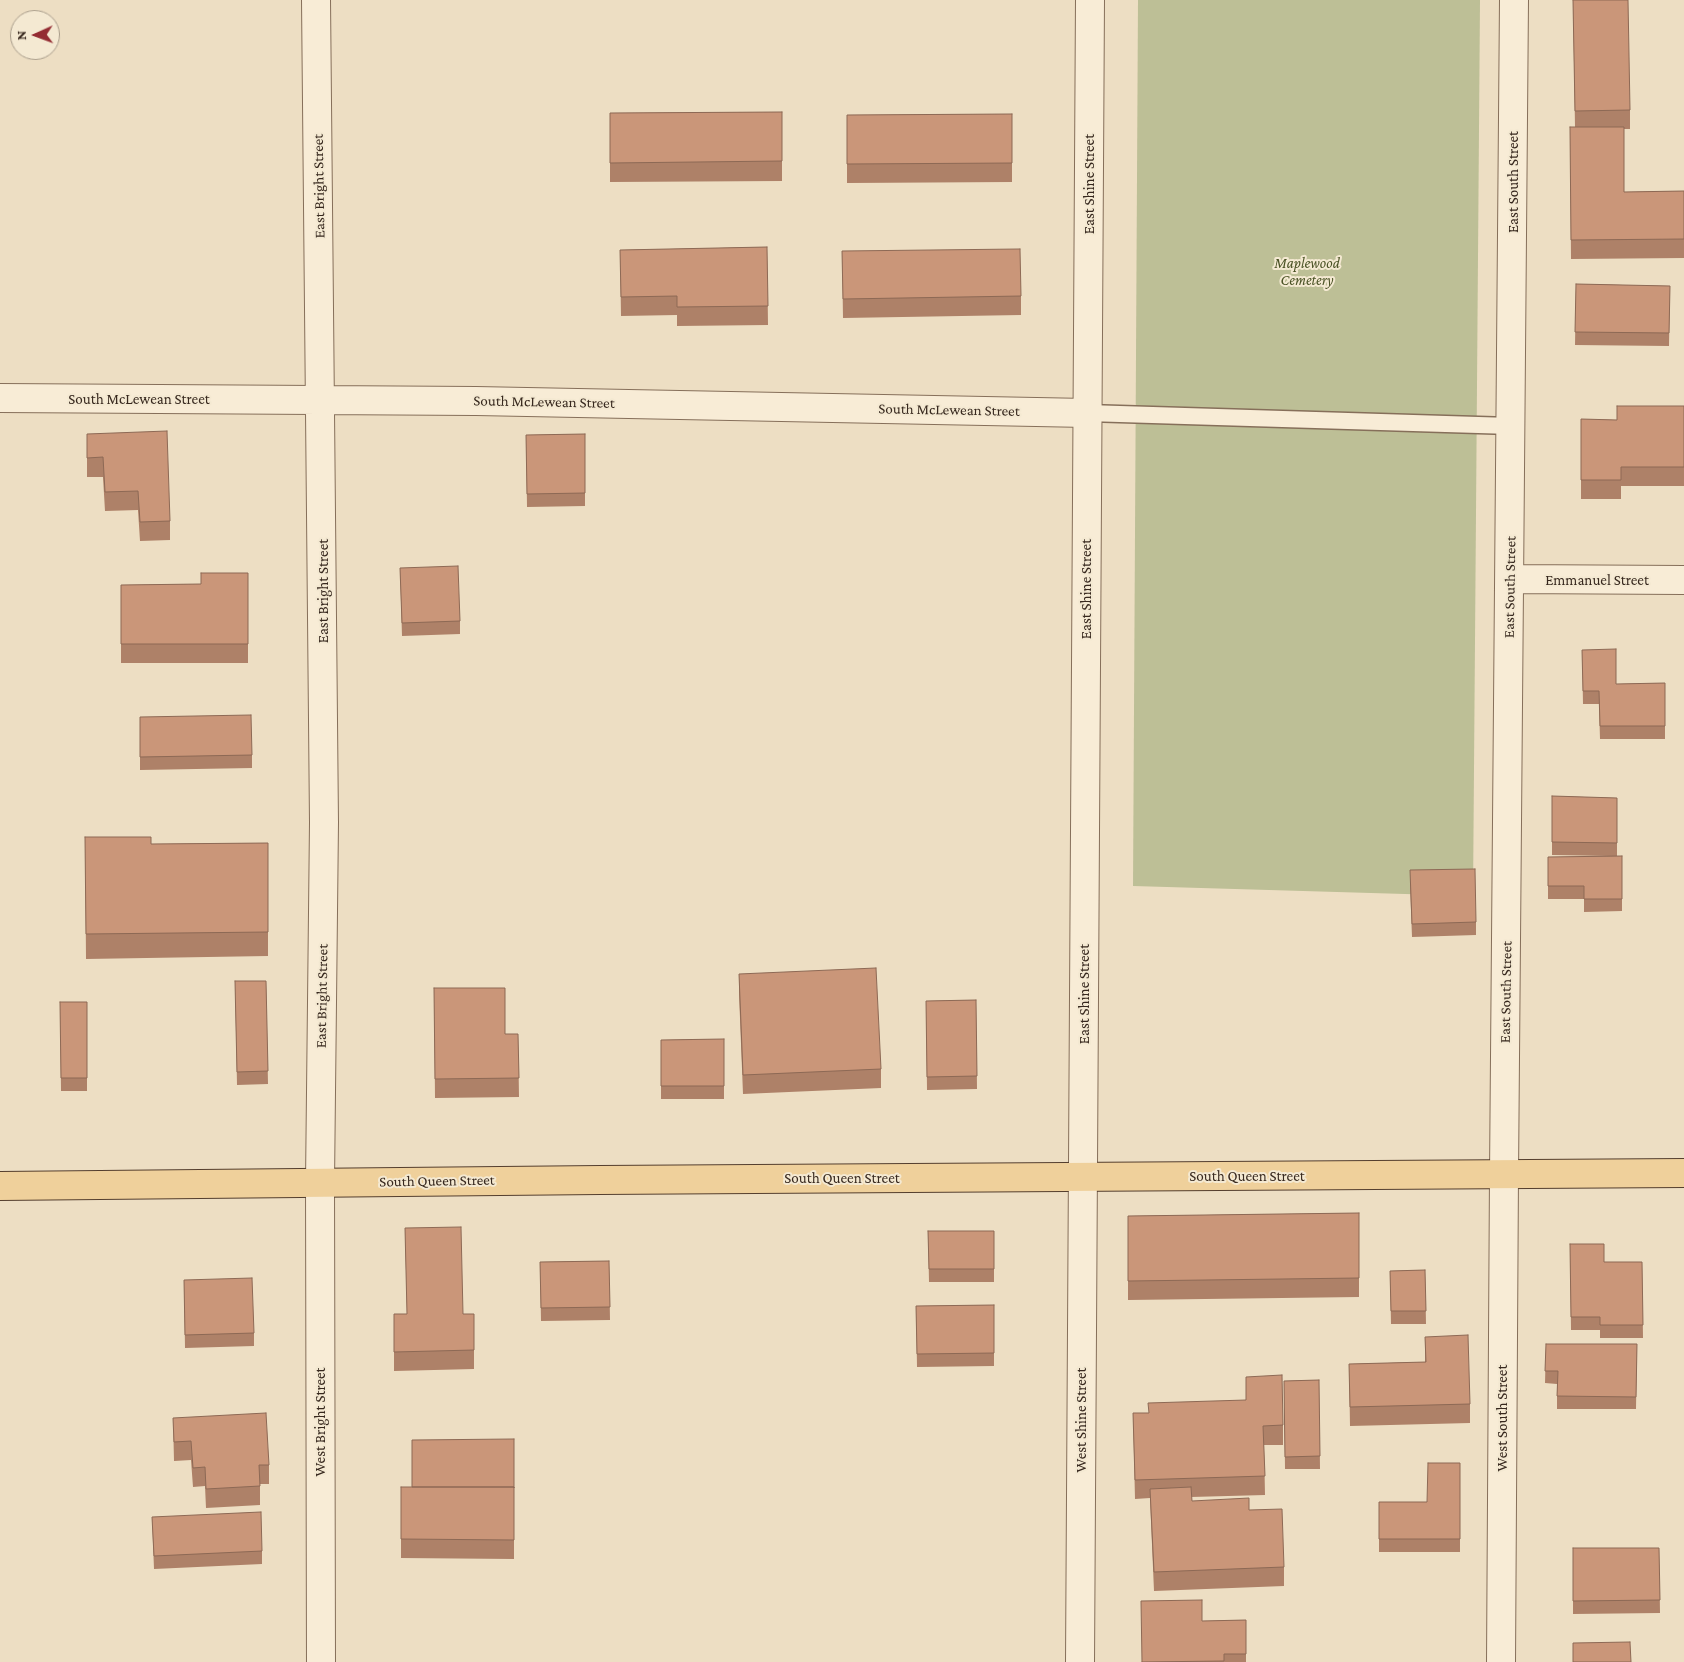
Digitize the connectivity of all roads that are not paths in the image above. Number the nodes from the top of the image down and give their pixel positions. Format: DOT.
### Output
graph roads {
  1 [pos="316,0"];
  2 [pos="1090,0"];
  3 [pos="1514,0"];
  4 [pos="0,398"];
  5 [pos="321,400"];
  6 [pos="1088,413"];
  7 [pos="1511,426"];
  8 [pos="1510,579"];
  9 [pos="1684,580"];
  10 [pos="1684,1173"];
  11 [pos="1504,1174"];
  12 [pos="1082,1177"];
  13 [pos="320,1182"];
  14 [pos="0,1186"];
  15 [pos="321,1662"];
  16 [pos="1080,1662"];
  17 [pos="1501,1662"];
  1 -- 5 [label="street, East Bright Street"];
  2 -- 6 [label="street, East Shine Street"];
  3 -- 7 [label="street, East South Street"];
  4 -- 5 [label="street, South McLewean Street"];
  5 -- 6 [label="street, South McLewean Street"];
  5 -- 13 [label="street, East Bright Street"];
  6 -- 7 [label="lane"];
  6 -- 12 [label="street, East Shine Street"];
  7 -- 8 [label="street, East South Street"];
  8 -- 9 [label="street, Emmanuel Street"];
  8 -- 11 [label="street, East South Street"];
  10 -- 11 [label="main road, South Queen Street"];
  11 -- 12 [label="main road, South Queen Street"];
  11 -- 17 [label="street, West South Street"];
  12 -- 13 [label="main road, South Queen Street"];
  12 -- 16 [label="street, West Shine Street"];
  13 -- 14 [label="main road, South Queen Street"];
  13 -- 15 [label="street, West Bright Street"];
}
